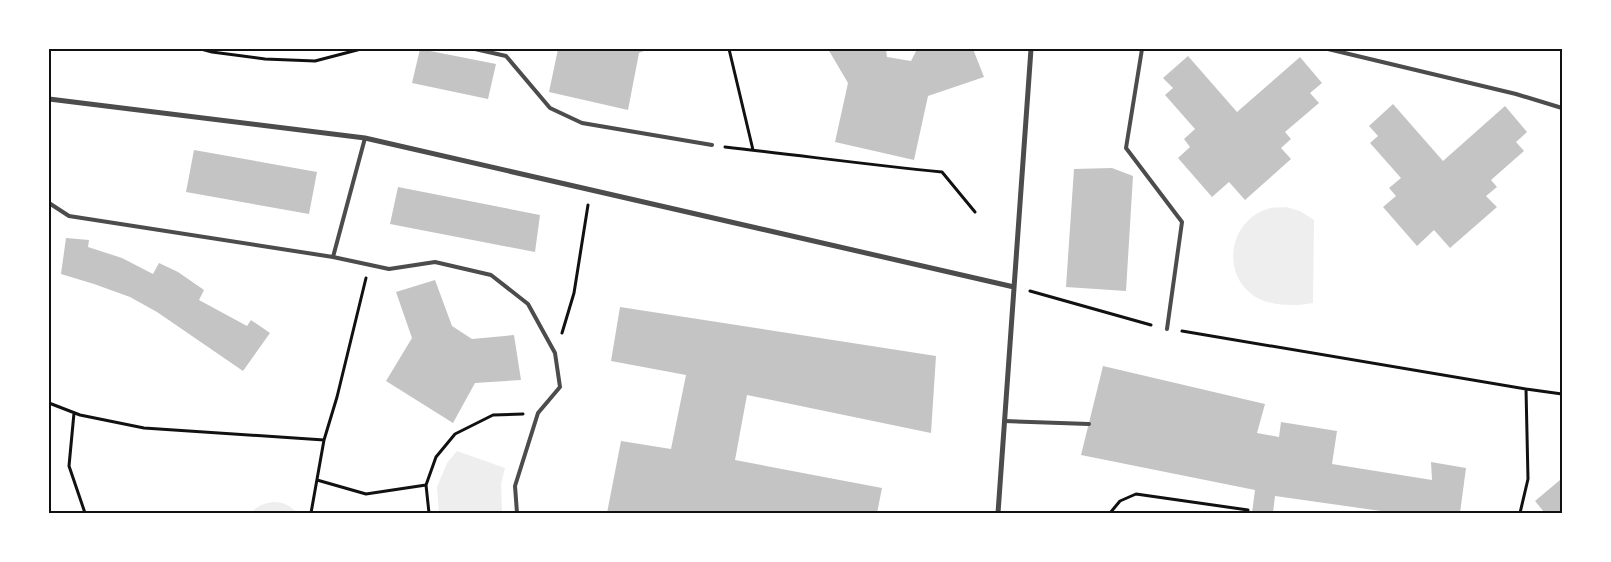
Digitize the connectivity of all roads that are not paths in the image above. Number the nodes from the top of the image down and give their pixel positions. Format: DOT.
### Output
graph roads {
  1 [pos="475,49"];
  2 [pos="1031,49"];
  3 [pos="1142,49"];
  4 [pos="1328,49"];
  5 [pos="49,99"];
  6 [pos="1562,108"];
  7 [pos="365,138"];
  8 [pos="712,146"];
  9 [pos="49,203"];
  10 [pos="333,257"];
  11 [pos="1014,287"];
  12 [pos="1167,329"];
  13 [pos="1004,421"];
  14 [pos="1089,424"];
  15 [pos="517,513"];
  16 [pos="998,513"];
  1 -- 8 [label="lane"];
  2 -- 11 [label="street"];
  3 -- 12 [label="lane"];
  4 -- 6 [label="lane"];
  5 -- 7 [label="street"];
  7 -- 10 [label="lane"];
  7 -- 11 [label="street"];
  9 -- 10 [label="lane"];
  10 -- 15 [label="lane"];
  11 -- 13 [label="street"];
  13 -- 14 [label="lane"];
  13 -- 16 [label="street"];
}
